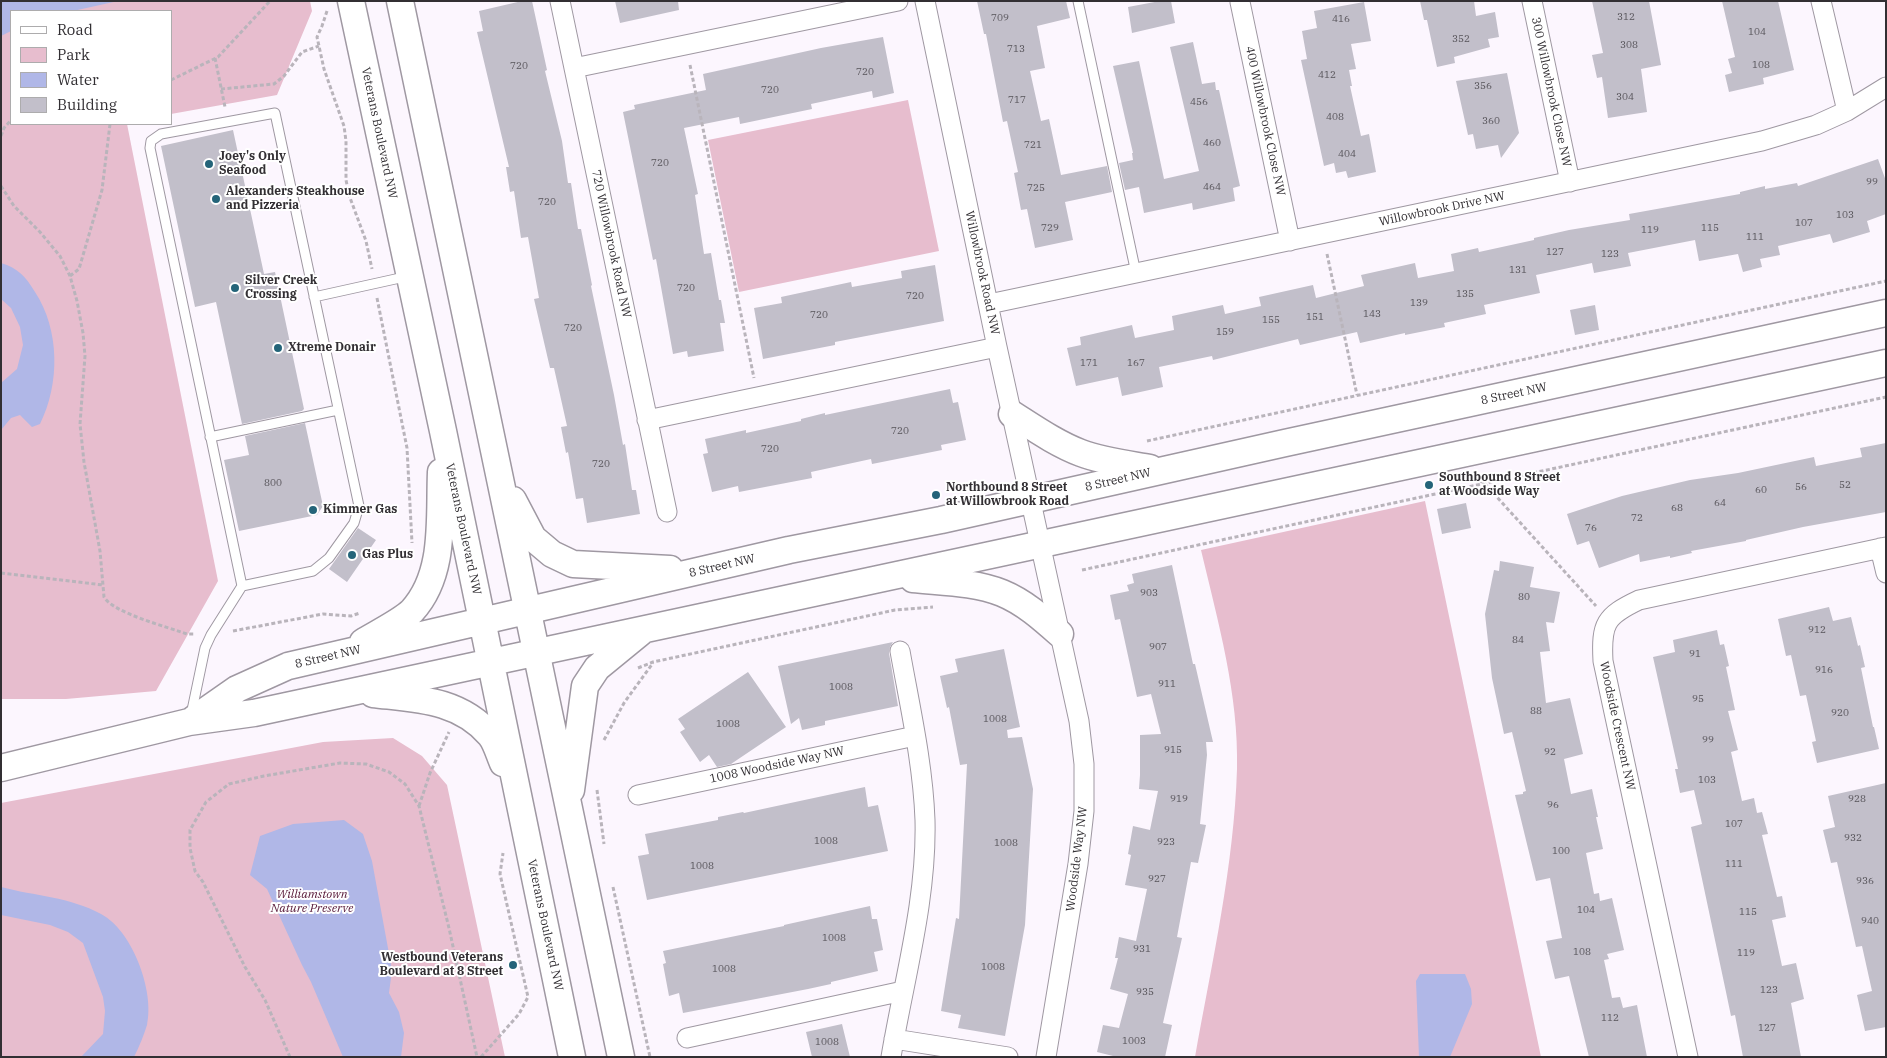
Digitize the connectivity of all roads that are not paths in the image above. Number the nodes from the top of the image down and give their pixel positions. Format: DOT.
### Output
graph roads {
  1 [pos="351,1"];
  2 [pos="400,1"];
  3 [pos="560,1"];
  4 [pos="898,1"];
  5 [pos="925,1"];
  6 [pos="1078,1"];
  7 [pos="1532,1"];
  8 [pos="1821,1"];
  9 [pos="1240,2"];
  10 [pos="574,68"];
  11 [pos="1886,87"];
  12 [pos="1847,111"];
  13 [pos="1570,182"];
  14 [pos="1290,241"];
  15 [pos="1136,273"];
  16 [pos="409,276"];
  17 [pos="314,297"];
  18 [pos="989,304"];
  19 [pos="1886,313"];
  20 [pos="998,347"];
  21 [pos="1886,363"];
  22 [pos="338,410"];
  23 [pos="1012,414"];
  24 [pos="648,420"];
  25 [pos="443,431"];
  26 [pos="210,437"];
  27 [pos="1163,470"];
  28 [pos="499,473"];
  29 [pos="1031,500"];
  30 [pos="667,512"];
  31 [pos="1040,544"];
  32 [pos="1883,548"];
  33 [pos="698,571"];
  34 [pos="1886,573"];
  35 [pos="890,576"];
  36 [pos="242,586"];
  37 [pos="528,611"];
  38 [pos="482,622"];
  39 [pos="646,629"];
  40 [pos="1060,634"];
  41 [pos="900,651"];
  42 [pos="536,652"];
  43 [pos="346,653"];
  44 [pos="490,662"];
  45 [pos="353,691"];
  46 [pos="189,722"];
  47 [pos="915,736"];
  48 [pos="1,768"];
  49 [pos="517,791"];
  50 [pos="638,795"];
  51 [pos="569,808"];
  52 [pos="903,991"];
  53 [pos="688,1038"];
  54 [pos="892,1048"];
  55 [pos="572,1057"];
  56 [pos="621,1057"];
  57 [pos="1008,1057"];
  58 [pos="1046,1057"];
  59 [pos="1688,1057"];
  1 -- 16 [label="main road, Veterans Boulevard NW"];
  2 -- 28 [label="main road"];
  3 -- 10 [label="street, 720 Willowbrook Road NW"];
  4 -- 10 [label="street"];
  5 -- 18 [label="street, Willowbrook Road NW"];
  6 -- 15 [label="lane"];
  7 -- 13 [label="street, 300 Willowbrook Close NW"];
  8 -- 12 [label="street"];
  9 -- 14 [label="street, 400 Willowbrook Close NW"];
  10 -- 24 [label="street, 720 Willowbrook Road NW"];
  11 -- 12 [label="street, Willowbrook Drive NW"];
  12 -- 13 [label="street, Willowbrook Drive NW"];
  13 -- 14 [label="street, Willowbrook Drive NW"];
  14 -- 15 [label="street, Willowbrook Drive NW"];
  15 -- 18 [label="street, Willowbrook Drive NW"];
  16 -- 17 [label="lane"];
  16 -- 25 [label="main road, Veterans Boulevard NW"];
  17 -- 22 [label="lane"];
  17 -- 26 [label="lane"];
  18 -- 20 [label="street, Willowbrook Road NW"];
  19 -- 27 [label="main road, 8 Street NW"];
  20 -- 23 [label="street, Willowbrook Road NW"];
  20 -- 24 [label="street"];
  21 -- 31 [label="main road, 8 Street NW"];
  22 -- 26 [label="lane"];
  22 -- 36 [label="lane"];
  23 -- 27 [label="main road"];
  23 -- 29 [label="street, Willowbrook Road NW"];
  24 -- 30 [label="street, 720 Willowbrook Road NW"];
  25 -- 38 [label="main road, Veterans Boulevard NW"];
  25 -- 43 [label="main road"];
  26 -- 36 [label="lane"];
  27 -- 29 [label="main road, 8 Street NW"];
  28 -- 33 [label="main road"];
  28 -- 37 [label="main road"];
  29 -- 31 [label="street, Willowbrook Road NW"];
  29 -- 33 [label="main road, 8 Street NW"];
  31 -- 35 [label="main road, 8 Street NW"];
  31 -- 40 [label="street, Woodside Way NW"];
  32 -- 34 [label="street"];
  32 -- 59 [label="street, Woodside Crescent NW"];
  33 -- 37 [label="main road, 8 Street NW"];
  35 -- 39 [label="main road, 8 Street NW"];
  35 -- 40 [label="main road"];
  36 -- 46 [label="lane"];
  37 -- 38 [label="main road, 8 Street NW"];
  37 -- 42 [label="main road"];
  38 -- 43 [label="main road, 8 Street NW"];
  38 -- 44 [label="main road, Veterans Boulevard NW"];
  39 -- 42 [label="main road, 8 Street NW"];
  39 -- 51 [label="main road"];
  40 -- 58 [label="street, Woodside Way NW"];
  41 -- 47 [label="street"];
  42 -- 44 [label="main road, 8 Street NW"];
  42 -- 51 [label="main road"];
  43 -- 46 [label="main road, 8 Street NW"];
  44 -- 45 [label="main road, 8 Street NW"];
  44 -- 49 [label="main road, Veterans Boulevard NW"];
  45 -- 46 [label="main road, 8 Street NW"];
  45 -- 49 [label="main road"];
  46 -- 48 [label="main road, 8 Street NW"];
  47 -- 50 [label="street, 1008 Woodside Way NW"];
  47 -- 52 [label="street"];
  49 -- 55 [label="main road, Veterans Boulevard NW"];
  51 -- 56 [label="main road"];
  52 -- 53 [label="street"];
  52 -- 54 [label="street"];
  54 -- 57 [label="street"];
}
